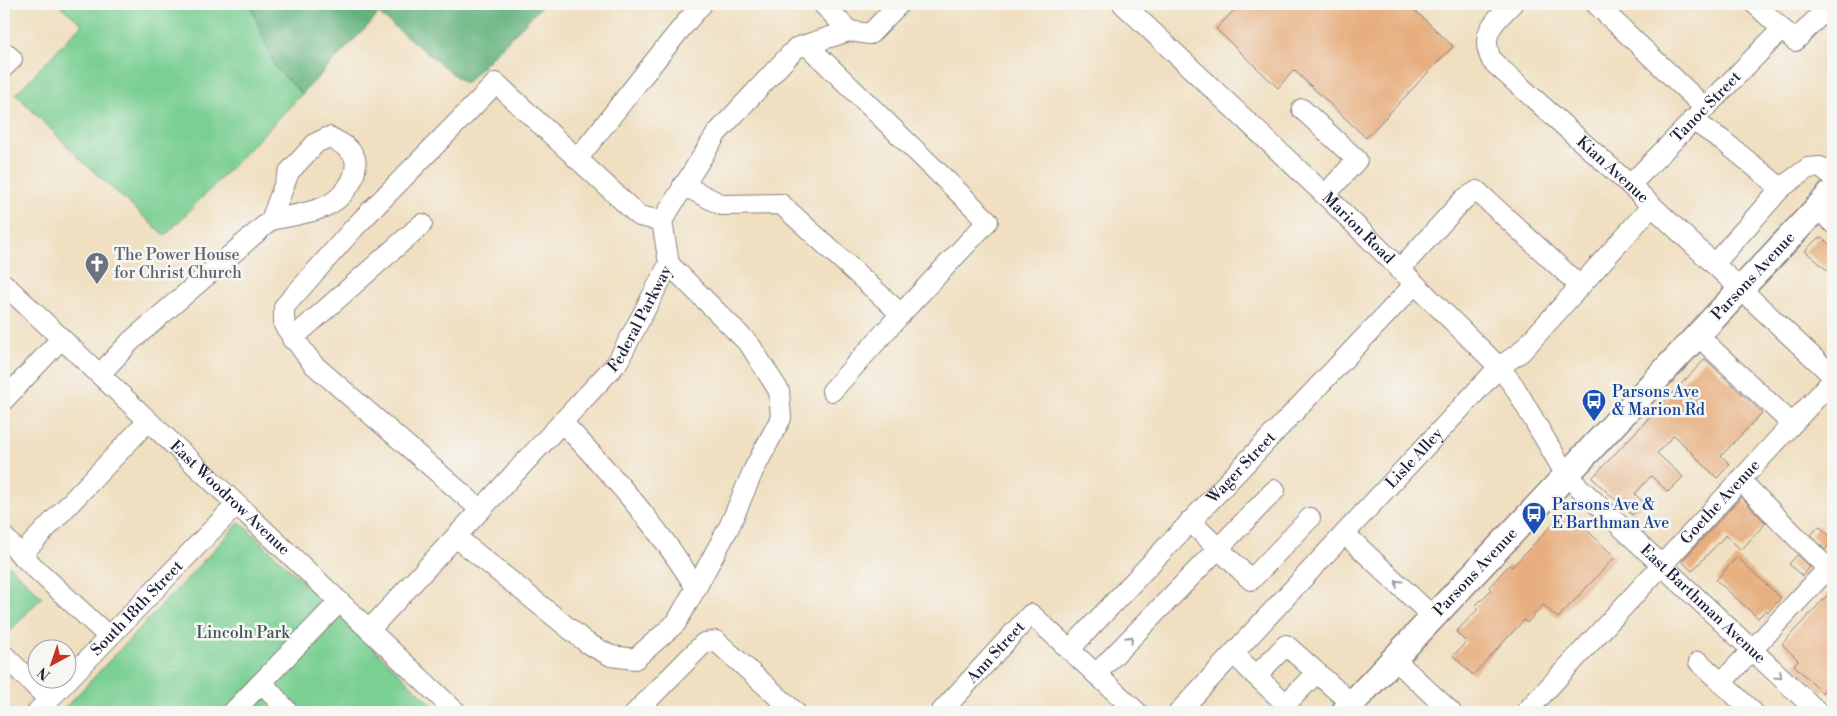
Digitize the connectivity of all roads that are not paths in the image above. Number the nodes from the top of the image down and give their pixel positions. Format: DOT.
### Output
graph roads {
  1 [pos="702,4"];
  2 [pos="823,4"];
  3 [pos="899,4"];
  4 [pos="1122,4"];
  5 [pos="1512,4"];
  6 [pos="1596,4"];
  7 [pos="1755,4"];
  8 [pos="1831,4"];
  9 [pos="1782,29"];
  10 [pos="849,31"];
  11 [pos="807,46"];
  12 [pos="4,52"];
  13 [pos="4,67"];
  14 [pos="1302,109"];
  15 [pos="1698,114"];
  16 [pos="577,159"];
  17 [pos="1833,177"];
  18 [pos="683,185"];
  19 [pos="1630,186"];
  20 [pos="1781,188"];
  21 [pos="1325,195"];
  22 [pos="1652,206"];
  23 [pos="1828,207"];
  24 [pos="271,220"];
  25 [pos="662,222"];
  26 [pos="422,224"];
  27 [pos="669,264"];
  28 [pos="1714,264"];
  29 [pos="1400,270"];
  30 [pos="4,284"];
  31 [pos="1414,285"];
  32 [pos="1580,286"];
  33 [pos="1741,289"];
  34 [pos="901,314"];
  35 [pos="1697,335"];
  36 [pos="61,339"];
  37 [pos="292,339"];
  38 [pos="1499,367"];
  39 [pos="100,374"];
  40 [pos="1833,378"];
  41 [pos="832,391"];
  42 [pos="4,400"];
  43 [pos="148,421"];
  44 [pos="562,422"];
  45 [pos="1792,424"];
  46 [pos="1566,474"];
  47 [pos="1740,480"];
  48 [pos="1275,490"];
  49 [pos="236,505"];
  50 [pos="481,510"];
  51 [pos="1310,518"];
  52 [pos="1190,521"];
  53 [pos="1345,534"];
  54 [pos="4,536"];
  55 [pos="456,537"];
  56 [pos="1218,548"];
  57 [pos="21,555"];
  58 [pos="1661,565"];
  59 [pos="1831,568"];
  60 [pos="696,588"];
  61 [pos="339,602"];
  62 [pos="1433,617"];
  63 [pos="369,630"];
  64 [pos="109,637"];
  65 [pos="1069,650"];
  66 [pos="1751,650"];
  67 [pos="1234,654"];
  68 [pos="4,655"];
  69 [pos="1394,659"];
  70 [pos="1699,662"];
  71 [pos="1316,673"];
  72 [pos="1096,674"];
  73 [pos="1256,676"];
  74 [pos="262,682"];
  75 [pos="1722,682"];
  76 [pos="43,706"];
  77 [pos="1348,708"];
  78 [pos="949,709"];
  79 [pos="232,712"];
  80 [pos="288,712"];
  81 [pos="456,712"];
  82 [pos="636,712"];
  83 [pos="795,712"];
  84 [pos="1137,712"];
  85 [pos="1179,712"];
  86 [pos="1451,712"];
  87 [pos="1526,712"];
  88 [pos="1753,712"];
  89 [pos="1818,712"];
  1 -- 16 [label="street"];
  2 -- 10 [label="street"];
  3 -- 10 [label="street"];
  4 -- 21 [label="street, Marion Road"];
  5 -- 19 [label="street, Kian Avenue"];
  6 -- 15 [label="street"];
  7 -- 9 [label="street"];
  8 -- 9 [label="street"];
  9 -- 15 [label="street, Tanoc Street"];
  10 -- 11 [label="street"];
  11 -- 18 [label="street"];
  11 -- 34 [label="street"];
  12 -- 13 [label="street"];
  14 -- 21 [label="street"];
  15 -- 19 [label="street, Tanoc Street"];
  15 -- 20 [label="street"];
  16 -- 25 [label="street"];
  16 -- 37 [label="street"];
  17 -- 20 [label="street"];
  18 -- 25 [label="street"];
  18 -- 34 [label="street"];
  19 -- 22 [label="street, Kian Avenue"];
  20 -- 28 [label="street"];
  21 -- 29 [label="street, Marion Road"];
  22 -- 28 [label="street, Kian Avenue"];
  22 -- 32 [label="street, Lisle Alley"];
  23 -- 33 [label="main road, Parsons Avenue"];
  24 -- 24 [label="street"];
  24 -- 39 [label="street"];
  25 -- 27 [label="street, Federal Parkway"];
  26 -- 37 [label="street"];
  27 -- 44 [label="street, Federal Parkway"];
  27 -- 60 [label="street"];
  28 -- 33 [label="street, Kian Avenue"];
  29 -- 31 [label="street, Marion Road"];
  29 -- 32 [label="street"];
  30 -- 36 [label="street, East Woodrow Avenue"];
  31 -- 38 [label="street, Marion Road"];
  31 -- 52 [label="street, Wager Street"];
  32 -- 38 [label="street, Lisle Alley"];
  33 -- 35 [label="main road, Parsons Avenue"];
  33 -- 40 [label="street, Kian Avenue"];
  34 -- 41 [label="street"];
  35 -- 45 [label="street"];
  35 -- 46 [label="main road, Parsons Avenue"];
  36 -- 39 [label="street, East Woodrow Avenue"];
  36 -- 42 [label="street"];
  37 -- 50 [label="street"];
  38 -- 46 [label="street, Marion Road"];
  38 -- 53 [label="street, Lisle Alley"];
  39 -- 43 [label="street, East Woodrow Avenue"];
  40 -- 45 [label="street, Goethe Avenue"];
  43 -- 49 [label="street, East Woodrow Avenue"];
  43 -- 57 [label="street"];
  44 -- 50 [label="street, Federal Parkway"];
  44 -- 60 [label="street"];
  45 -- 47 [label="street, Goethe Avenue"];
  46 -- 58 [label="street, East Barthman Avenue"];
  46 -- 62 [label="main road, Parsons Avenue"];
  47 -- 58 [label="street, Goethe Avenue"];
  47 -- 59 [label="street"];
  48 -- 56 [label="street"];
  49 -- 61 [label="street, East Woodrow Avenue"];
  49 -- 64 [label="street, South 18th Street"];
  50 -- 55 [label="street, Federal Parkway"];
  51 -- 56 [label="street"];
  52 -- 56 [label="street"];
  52 -- 65 [label="street, Wager Street"];
  62 -- 53 [label="street, one-way"];
  53 -- 67 [label="street, Lisle Alley"];
  54 -- 57 [label="street"];
  55 -- 60 [label="street"];
  55 -- 63 [label="street, Federal Parkway"];
  72 -- 56 [label="street, one-way"];
  57 -- 64 [label="street"];
  58 -- 66 [label="street, East Barthman Avenue"];
  58 -- 87 [label="street, Goethe Avenue"];
  59 -- 66 [label="street"];
  61 -- 63 [label="street, East Woodrow Avenue"];
  61 -- 74 [label="street"];
  62 -- 69 [label="main road, Parsons Avenue"];
  63 -- 81 [label="street, East Woodrow Avenue"];
  64 -- 76 [label="street, South 18th Street"];
  65 -- 72 [label="street"];
  65 -- 78 [label="street, Ann Street"];
  66 -- 75 [label="street"];
  66 -- 89 [label="street, East Barthman Avenue, one-way"];
  67 -- 73 [label="street"];
  67 -- 85 [label="street, Lisle Alley"];
  68 -- 76 [label="street"];
  69 -- 77 [label="main road, Parsons Avenue"];
  69 -- 86 [label="street"];
  70 -- 75 [label="street"];
  71 -- 73 [label="street"];
  71 -- 73 [label="street"];
  71 -- 77 [label="street"];
  72 -- 84 [label="street"];
  74 -- 79 [label="street"];
  74 -- 80 [label="street"];
  75 -- 88 [label="street"];
  82 -- 83 [label="street"];
}
